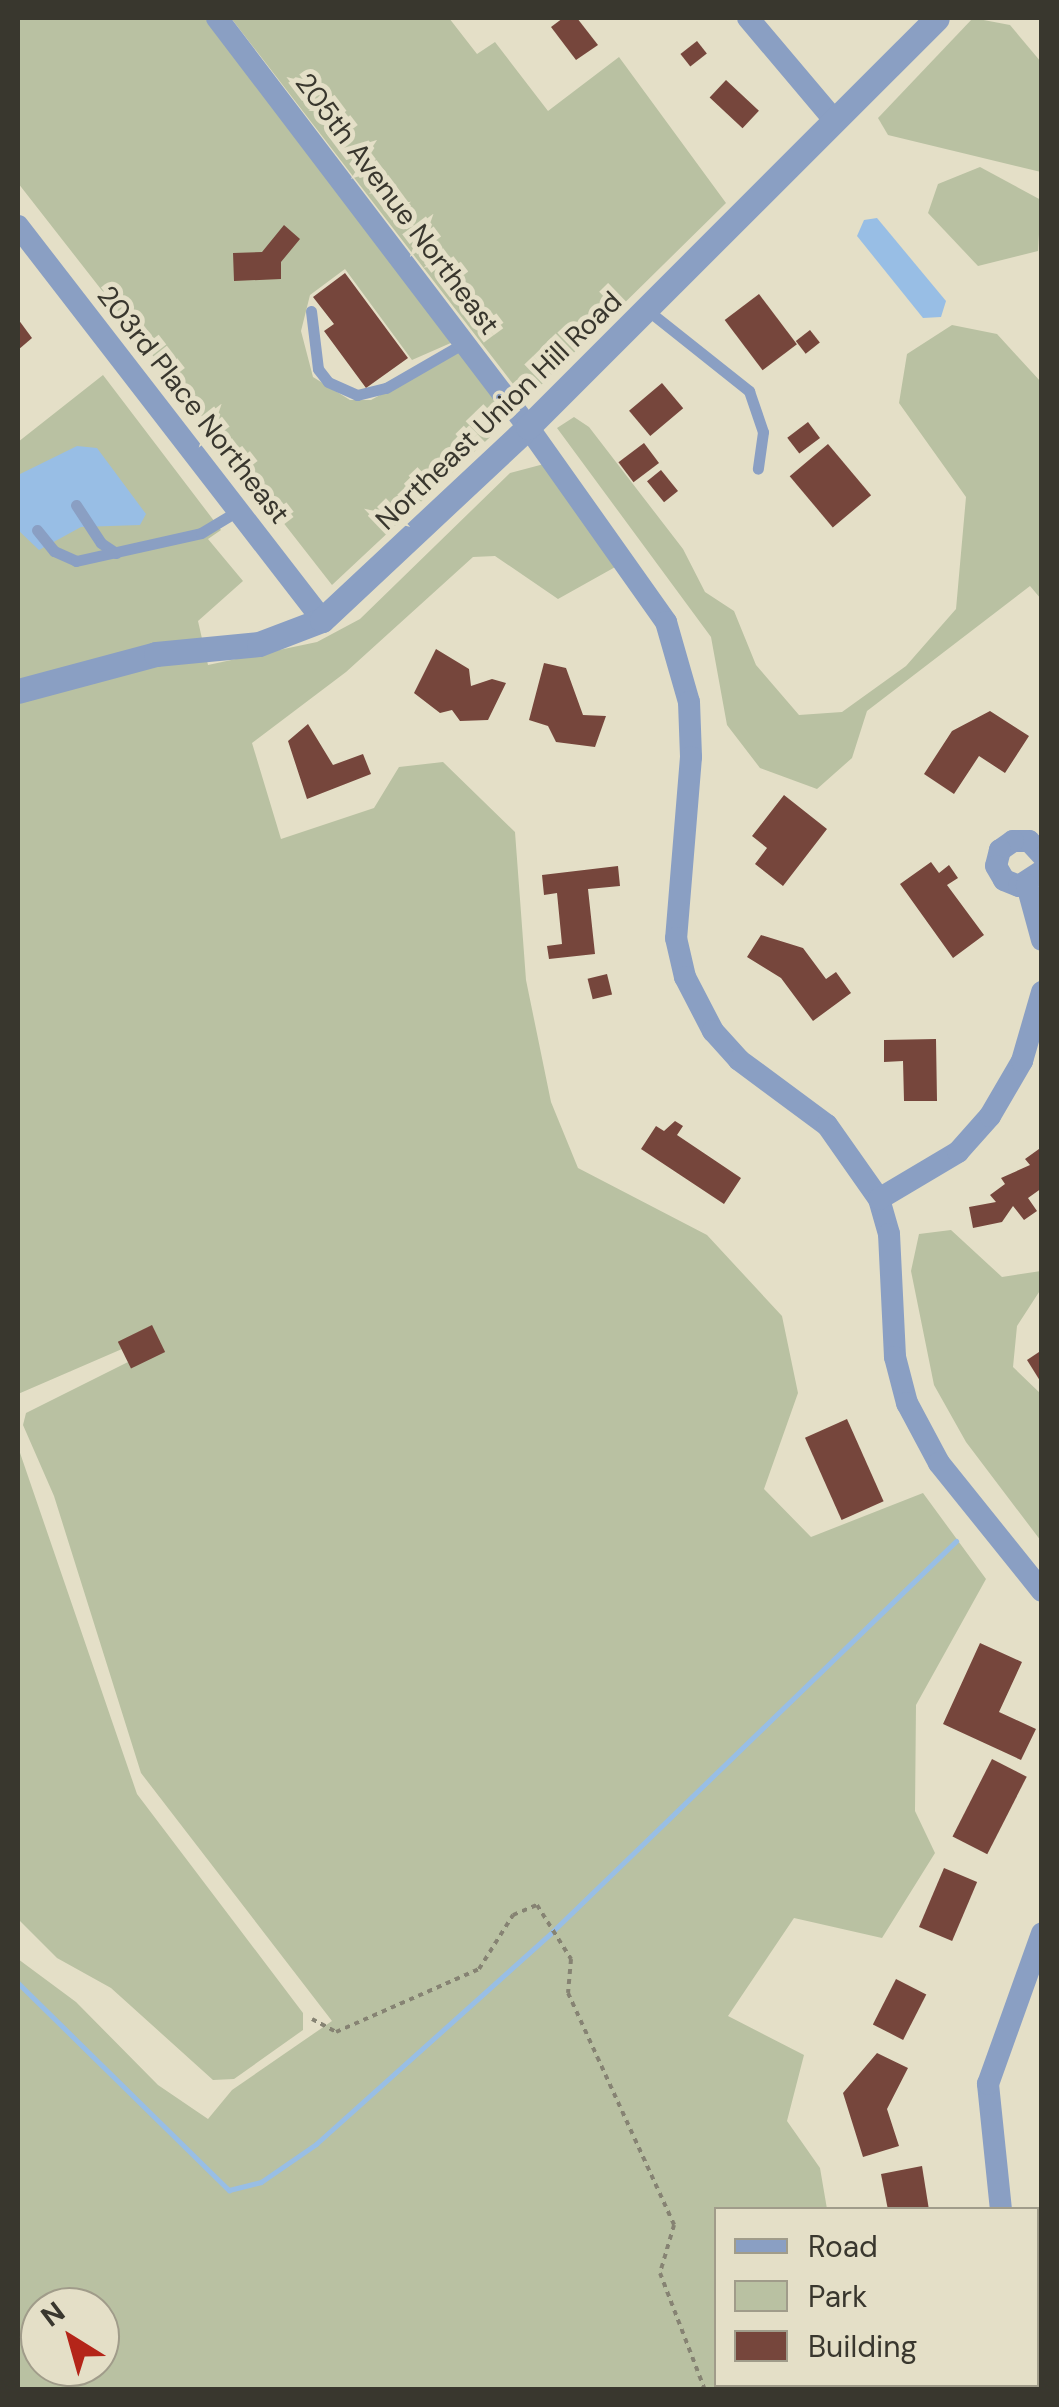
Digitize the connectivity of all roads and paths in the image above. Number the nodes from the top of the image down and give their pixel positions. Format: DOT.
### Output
graph roads {
  1 [pos="217,18"];
  2 [pos="748,18"];
  3 [pos="936,18"];
  4 [pos="834,121"];
  5 [pos="18,226"];
  6 [pos="646,309"];
  7 [pos="311,311"];
  8 [pos="464,343"];
  9 [pos="528,427"];
  10 [pos="758,469"];
  11 [pos="76,505"];
  12 [pos="236,512"];
  13 [pos="37,530"];
  14 [pos="116,553"];
  15 [pos="322,620"];
  16 [pos="18,691"];
  17 [pos="1042,855"];
  18 [pos="1034,878"];
  19 [pos="1042,940"];
  20 [pos="1042,992"];
  21 [pos="879,1199"];
  22 [pos="1042,1590"];
  23 [pos="1042,1933"];
  24 [pos="312,2019"];
  25 [pos="1002,2207"];
  26 [pos="706,2390"];
  1 -- 8 [label="street, 205th Avenue Northeast"];
  2 -- 4 [label="street"];
  3 -- 4 [label="street, Northeast Union Hill Road"];
  4 -- 6 [label="street, Northeast Union Hill Road"];
  5 -- 12 [label="street, 203rd Place Northeast"];
  6 -- 9 [label="street, Northeast Union Hill Road"];
  6 -- 10 [label="lane"];
  7 -- 8 [label="lane"];
  8 -- 9 [label="street, 205th Avenue Northeast"];
  9 -- 15 [label="street, Northeast Union Hill Road"];
  9 -- 21 [label="street, 205th Avenue Northeast"];
  11 -- 14 [label="lane"];
  12 -- 14 [label="lane"];
  12 -- 15 [label="street, 203rd Place Northeast"];
  13 -- 14 [label="lane"];
  15 -- 16 [label="street, Northeast Union Hill Road"];
  17 -- 18 [label="street"];
  18 -- 19 [label="street"];
  20 -- 21 [label="street"];
  21 -- 22 [label="street"];
  23 -- 25 [label="street"];
  24 -- 26 [label="path"];
}
